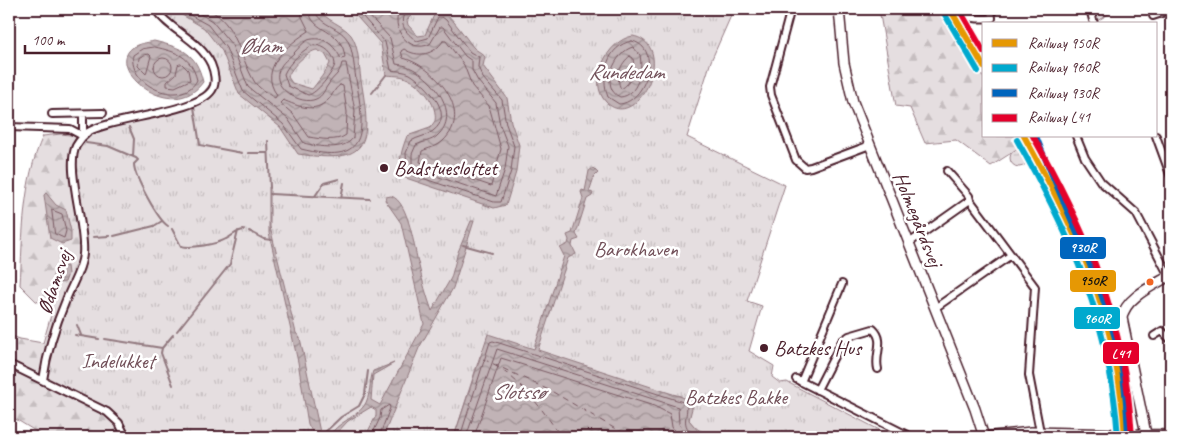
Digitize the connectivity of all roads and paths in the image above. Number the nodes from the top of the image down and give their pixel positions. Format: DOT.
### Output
graph roads {
  1 [pos="155,9"];
  2 [pos="793,9"];
  3 [pos="839,9"];
  4 [pos="960,9"];
  5 [pos="991,9"];
  6 [pos="1090,9"];
  7 [pos="1171,10"];
  8 [pos="1153,16"];
  9 [pos="1093,22"];
  10 [pos="52,114"];
  11 [pos="83,114"];
  12 [pos="103,114"];
  13 [pos="9,127"];
  14 [pos="83,136"];
  15 [pos="1077,138"];
  16 [pos="1157,138"];
  17 [pos="870,145"];
  18 [pos="947,171"];
  19 [pos="1171,177"];
  20 [pos="970,200"];
  21 [pos="909,243"];
  22 [pos="1011,254"];
  23 [pos="1170,275"];
  24 [pos="842,284"];
  25 [pos="935,308"];
  26 [pos="1154,336"];
  27 [pos="1171,340"];
  28 [pos="9,364"];
  29 [pos="878,369"];
  30 [pos="43,380"];
  31 [pos="817,390"];
  32 [pos="1040,432"];
  33 [pos="1146,434"];
  34 [pos="1171,435"];
  35 [pos="126,437"];
  36 [pos="911,437"];
  37 [pos="984,437"];
  1 -- 14 [label="street"];
  2 -- 17 [label="street"];
  3 -- 17 [label="street, Holmegårdsvej"];
  4 -- 5 [label="street"];
  6 -- 9 [label="street"];
  7 -- 8 [label="street"];
  10 -- 11 [label="street"];
  11 -- 12 [label="street"];
  11 -- 14 [label="street, Ødamsvej"];
  13 -- 14 [label="street"];
  14 -- 30 [label="street, Ødamsvej"];
  15 -- 23 [label="street"];
  16 -- 19 [label="street"];
  17 -- 21 [label="street, Holmegårdsvej"];
  18 -- 20 [label="street"];
  20 -- 21 [label="street"];
  20 -- 22 [label="street"];
  21 -- 25 [label="street, Holmegårdsvej"];
  22 -- 25 [label="street"];
  22 -- 32 [label="street"];
  23 -- 33 [label="street"];
  24 -- 31 [label="street"];
  25 -- 37 [label="street, Holmegårdsvej"];
  26 -- 27 [label="street"];
  28 -- 30 [label="street"];
  29 -- 31 [label="street"];
  30 -- 35 [label="street"];
  31 -- 36 [label="street"];
  32 -- 33 [label="street"];
  32 -- 37 [label="street"];
  33 -- 34 [label="street"];
}
